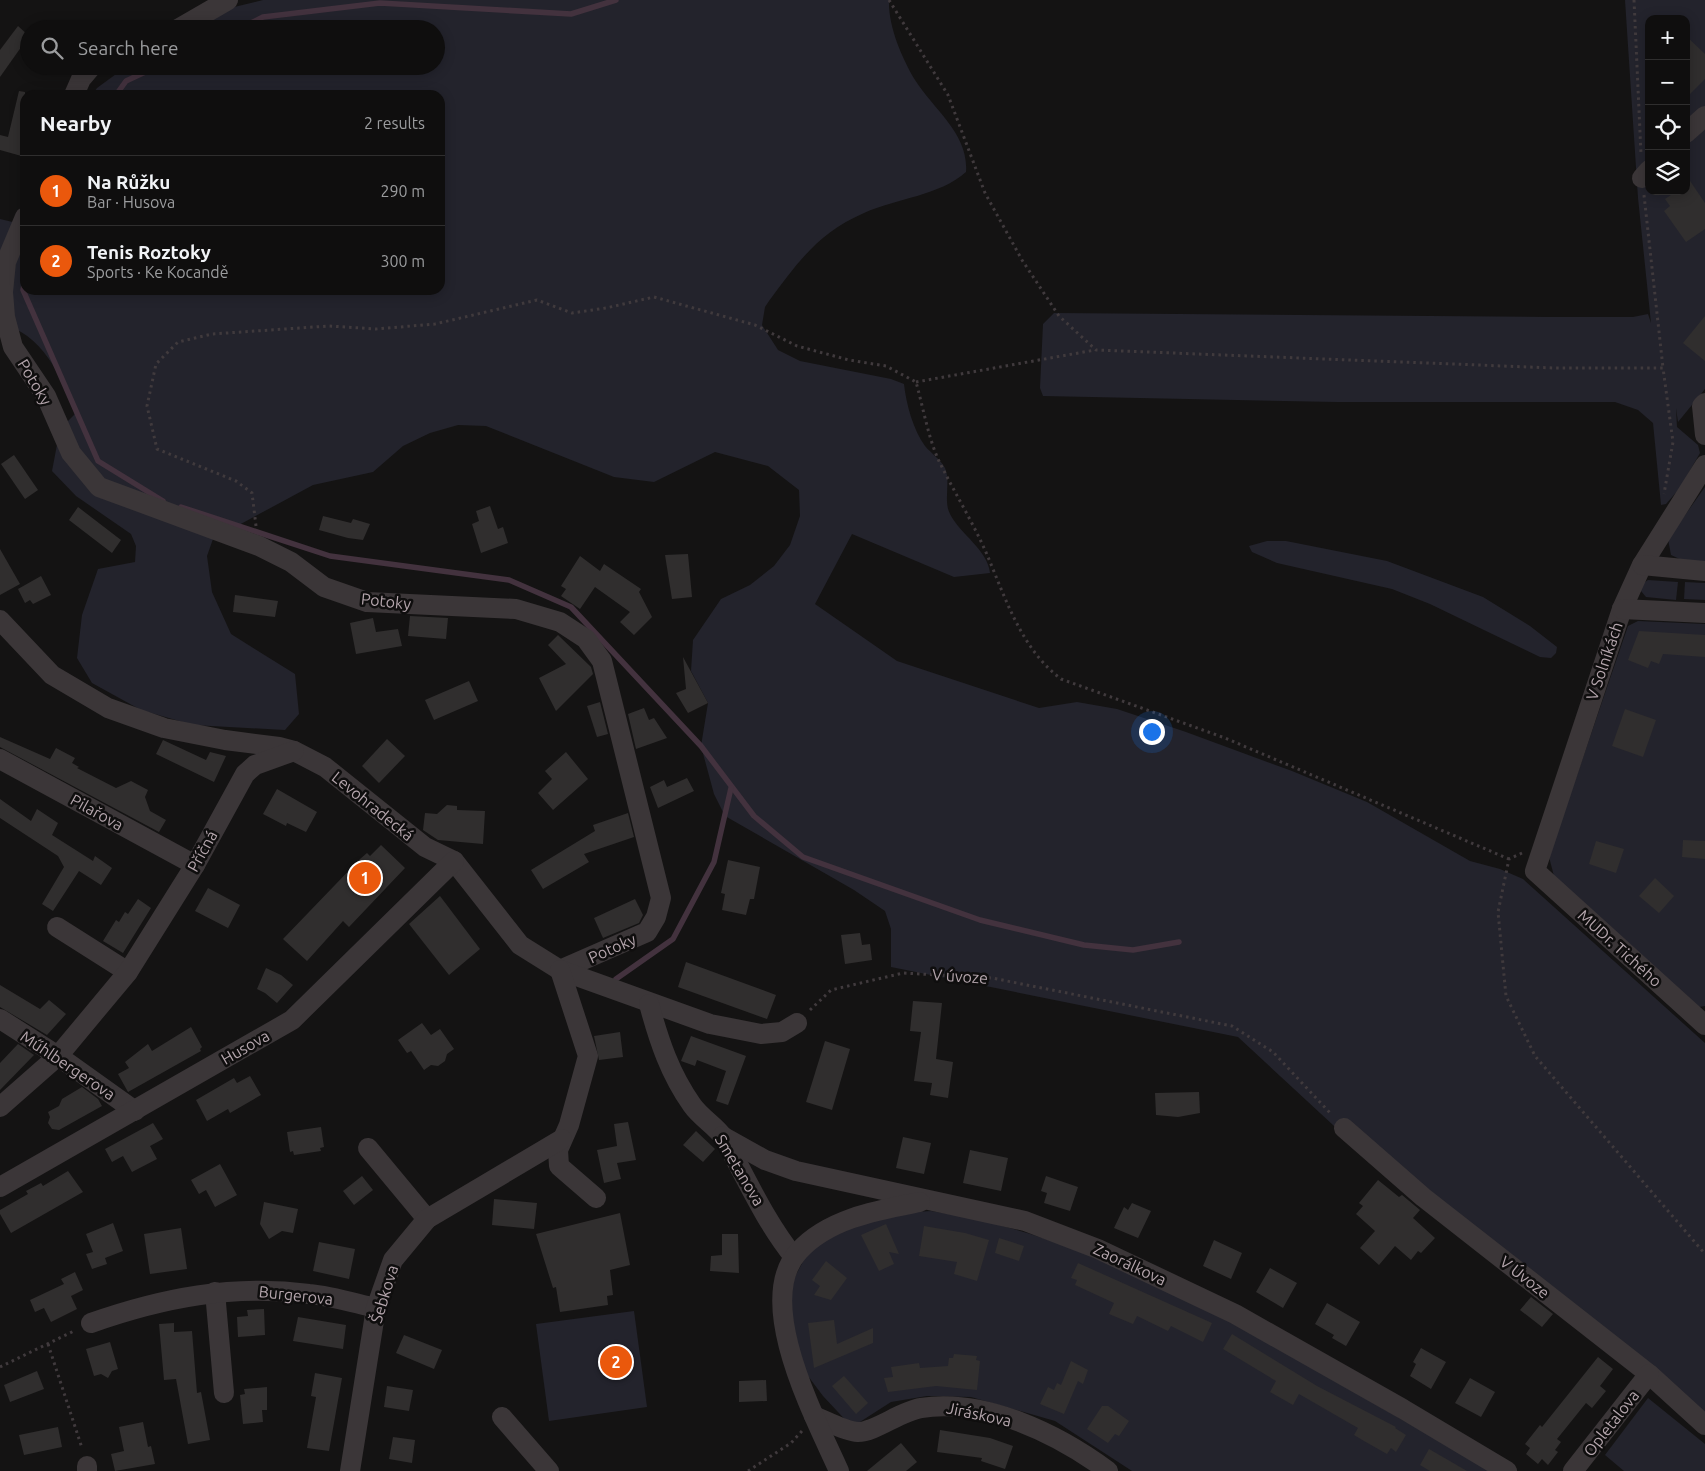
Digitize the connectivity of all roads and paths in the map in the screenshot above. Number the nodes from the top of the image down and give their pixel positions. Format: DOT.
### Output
graph roads {
  1 [pos="228,0"];
  2 [pos="889,0"];
  3 [pos="194,20"];
  4 [pos="84,75"];
  5 [pos="76,90"];
  6 [pos="1705,116"];
  7 [pos="1690,130"];
  8 [pos="20,229"];
  9 [pos="1096,350"];
  10 [pos="916,382"];
  11 [pos="1705,403"];
  12 [pos="1705,435"];
  13 [pos="1705,465"];
  14 [pos="1663,498"];
  15 [pos="259,546"];
  16 [pos="1642,565"];
  17 [pos="1705,571"];
  18 [pos="1622,609"];
  19 [pos="1705,613"];
  20 [pos="0,620"];
  21 [pos="294,751"];
  22 [pos="0,759"];
  23 [pos="1545,841"];
  24 [pos="1509,859"];
  25 [pos="454,861"];
  26 [pos="195,866"];
  27 [pos="1535,871"];
  28 [pos="57,927"];
  29 [pos="560,970"];
  30 [pos="128,972"];
  31 [pos="649,1004"];
  32 [pos="0,1019"];
  33 [pos="797,1023"];
  34 [pos="1705,1024"];
  35 [pos="58,1056"];
  36 [pos="0,1107"];
  37 [pos="134,1111"];
  38 [pos="1344,1128"];
  39 [pos="722,1136"];
  40 [pos="562,1139"];
  41 [pos="368,1148"];
  42 [pos="0,1187"];
  43 [pos="596,1198"];
  44 [pos="928,1200"];
  45 [pos="427,1219"];
  46 [pos="1705,1254"];
  47 [pos="794,1257"];
  48 [pos="215,1292"];
  49 [pos="376,1308"];
  50 [pos="91,1323"];
  51 [pos="48,1344"];
  52 [pos="0,1366"];
  53 [pos="1649,1374"];
  54 [pos="224,1392"];
  55 [pos="814,1416"];
  56 [pos="502,1417"];
  57 [pos="1705,1425"];
  58 [pos="791,1443"];
  59 [pos="87,1468"];
  60 [pos="350,1471"];
  61 [pos="549,1471"];
  62 [pos="748,1471"];
  63 [pos="840,1471"];
  64 [pos="1108,1471"];
  65 [pos="1508,1471"];
  66 [pos="1573,1471"];
  1 -- 3 [label="street"];
  2 -- 9 [label="path"];
  4 -- 5 [label="street"];
  6 -- 7 [label="street"];
  8 -- 15 [label="street, Potoky"];
  9 -- 10 [label="path"];
  9 -- 14 [label="path"];
  10 -- 15 [label="path"];
  10 -- 24 [label="path"];
  11 -- 12 [label="street"];
  13 -- 16 [label="street, V Solníkách"];
  15 -- 29 [label="street, Potoky"];
  16 -- 17 [label="street"];
  16 -- 18 [label="street, V Solníkách"];
  18 -- 19 [label="street"];
  18 -- 23 [label="street, V Solníkách"];
  20 -- 21 [label="street, Levohradecká"];
  21 -- 25 [label="street, Levohradecká"];
  21 -- 26 [label="street, Příčná"];
  22 -- 26 [label="street, Pilařova"];
  23 -- 24 [label="path"];
  23 -- 27 [label="street, V Solníkách"];
  24 -- 46 [label="path"];
  25 -- 29 [label="street, Levohradecká"];
  25 -- 37 [label="street, Husova"];
  26 -- 30 [label="street, Příčná"];
  27 -- 34 [label="street, MUDr. Tichého"];
  28 -- 30 [label="street"];
  29 -- 31 [label="street"];
  29 -- 40 [label="street"];
  30 -- 35 [label="street, Příčná"];
  31 -- 33 [label="street"];
  31 -- 39 [label="street, Smetanova"];
  32 -- 35 [label="street, Műhlbergerova"];
  33 -- 38 [label="path, V úvoze"];
  35 -- 36 [label="street, Příčná"];
  35 -- 37 [label="street, Műhlbergerova"];
  37 -- 42 [label="street, Husova"];
  38 -- 53 [label="street, V Úvoze"];
  39 -- 44 [label="street, Zaorálkova"];
  39 -- 47 [label="street, Smetanova"];
  40 -- 43 [label="street"];
  40 -- 45 [label="street"];
  41 -- 45 [label="street"];
  44 -- 47 [label="street"];
  44 -- 65 [label="street, Zaorálkova"];
  45 -- 49 [label="street, Šebkova"];
  47 -- 55 [label="street"];
  48 -- 49 [label="street, Burgerova"];
  48 -- 50 [label="street, Burgerova"];
  48 -- 54 [label="street"];
  49 -- 60 [label="street, Šebkova"];
  50 -- 51 [label="path"];
  51 -- 52 [label="path"];
  51 -- 59 [label="path"];
  53 -- 57 [label="street, V Úvoze"];
  53 -- 66 [label="street, Opletalova"];
  55 -- 63 [label="street"];
  55 -- 64 [label="street, Jiráskova"];
  56 -- 61 [label="street"];
  58 -- 62 [label="path"];
}
